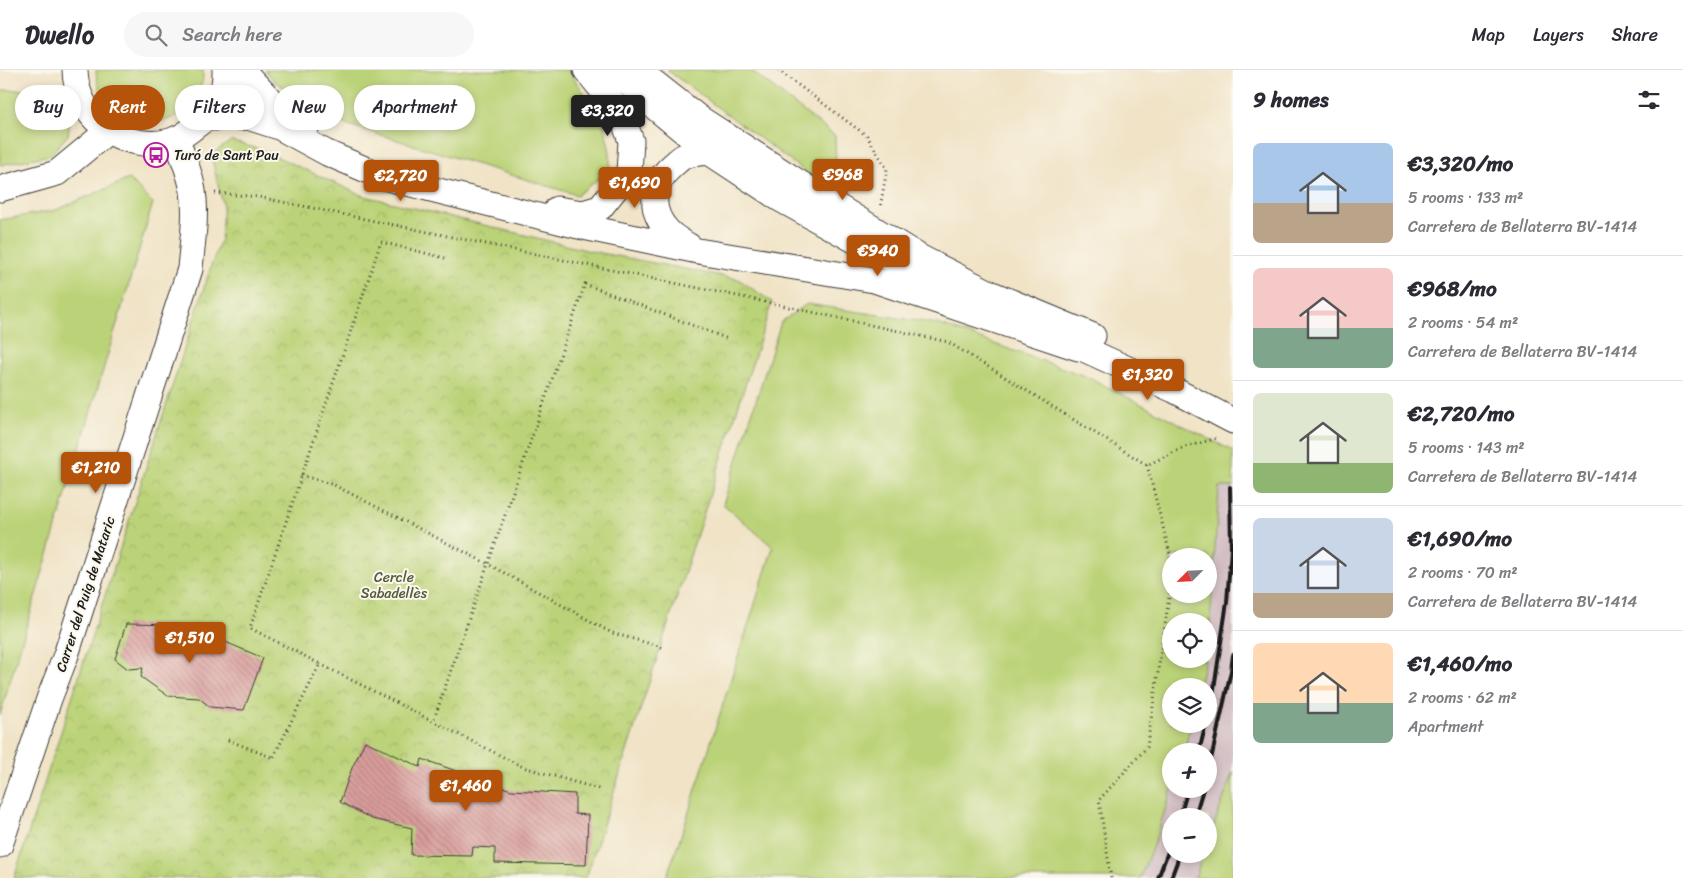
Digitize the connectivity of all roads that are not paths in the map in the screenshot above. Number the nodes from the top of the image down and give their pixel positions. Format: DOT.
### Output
graph roads {
  1 [pos="225,70"];
  2 [pos="242,70"];
  3 [pos="586,70"];
  4 [pos="614,70"];
  5 [pos="638,70"];
  6 [pos="71,74"];
  7 [pos="224,85"];
  8 [pos="264,122"];
  9 [pos="190,130"];
  10 [pos="108,131"];
  11 [pos="176,140"];
  12 [pos="709,152"];
  13 [pos="0,189"];
  14 [pos="585,215"];
  15 [pos="698,251"];
  16 [pos="972,284"];
  17 [pos="1078,348"];
  18 [pos="1233,403"];
  19 [pos="1229,428"];
  20 [pos="0,845"];
  1 -- 7 [label="street"];
  2 -- 14 [label="street"];
  3 -- 14 [label="street"];
  4 -- 12 [label="street"];
  5 -- 16 [label="street"];
  6 -- 10 [label="street"];
  8 -- 14 [label="street"];
  9 -- 11 [label="street"];
  10 -- 11 [label="street"];
  10 -- 13 [label="street"];
  11 -- 20 [label="street, Carrer del Puig de Mataric"];
  12 -- 15 [label="street"];
  12 -- 16 [label="street"];
  12 -- 17 [label="street"];
  14 -- 15 [label="street"];
  15 -- 17 [label="street"];
  16 -- 18 [label="street"];
  17 -- 19 [label="street"];
}
